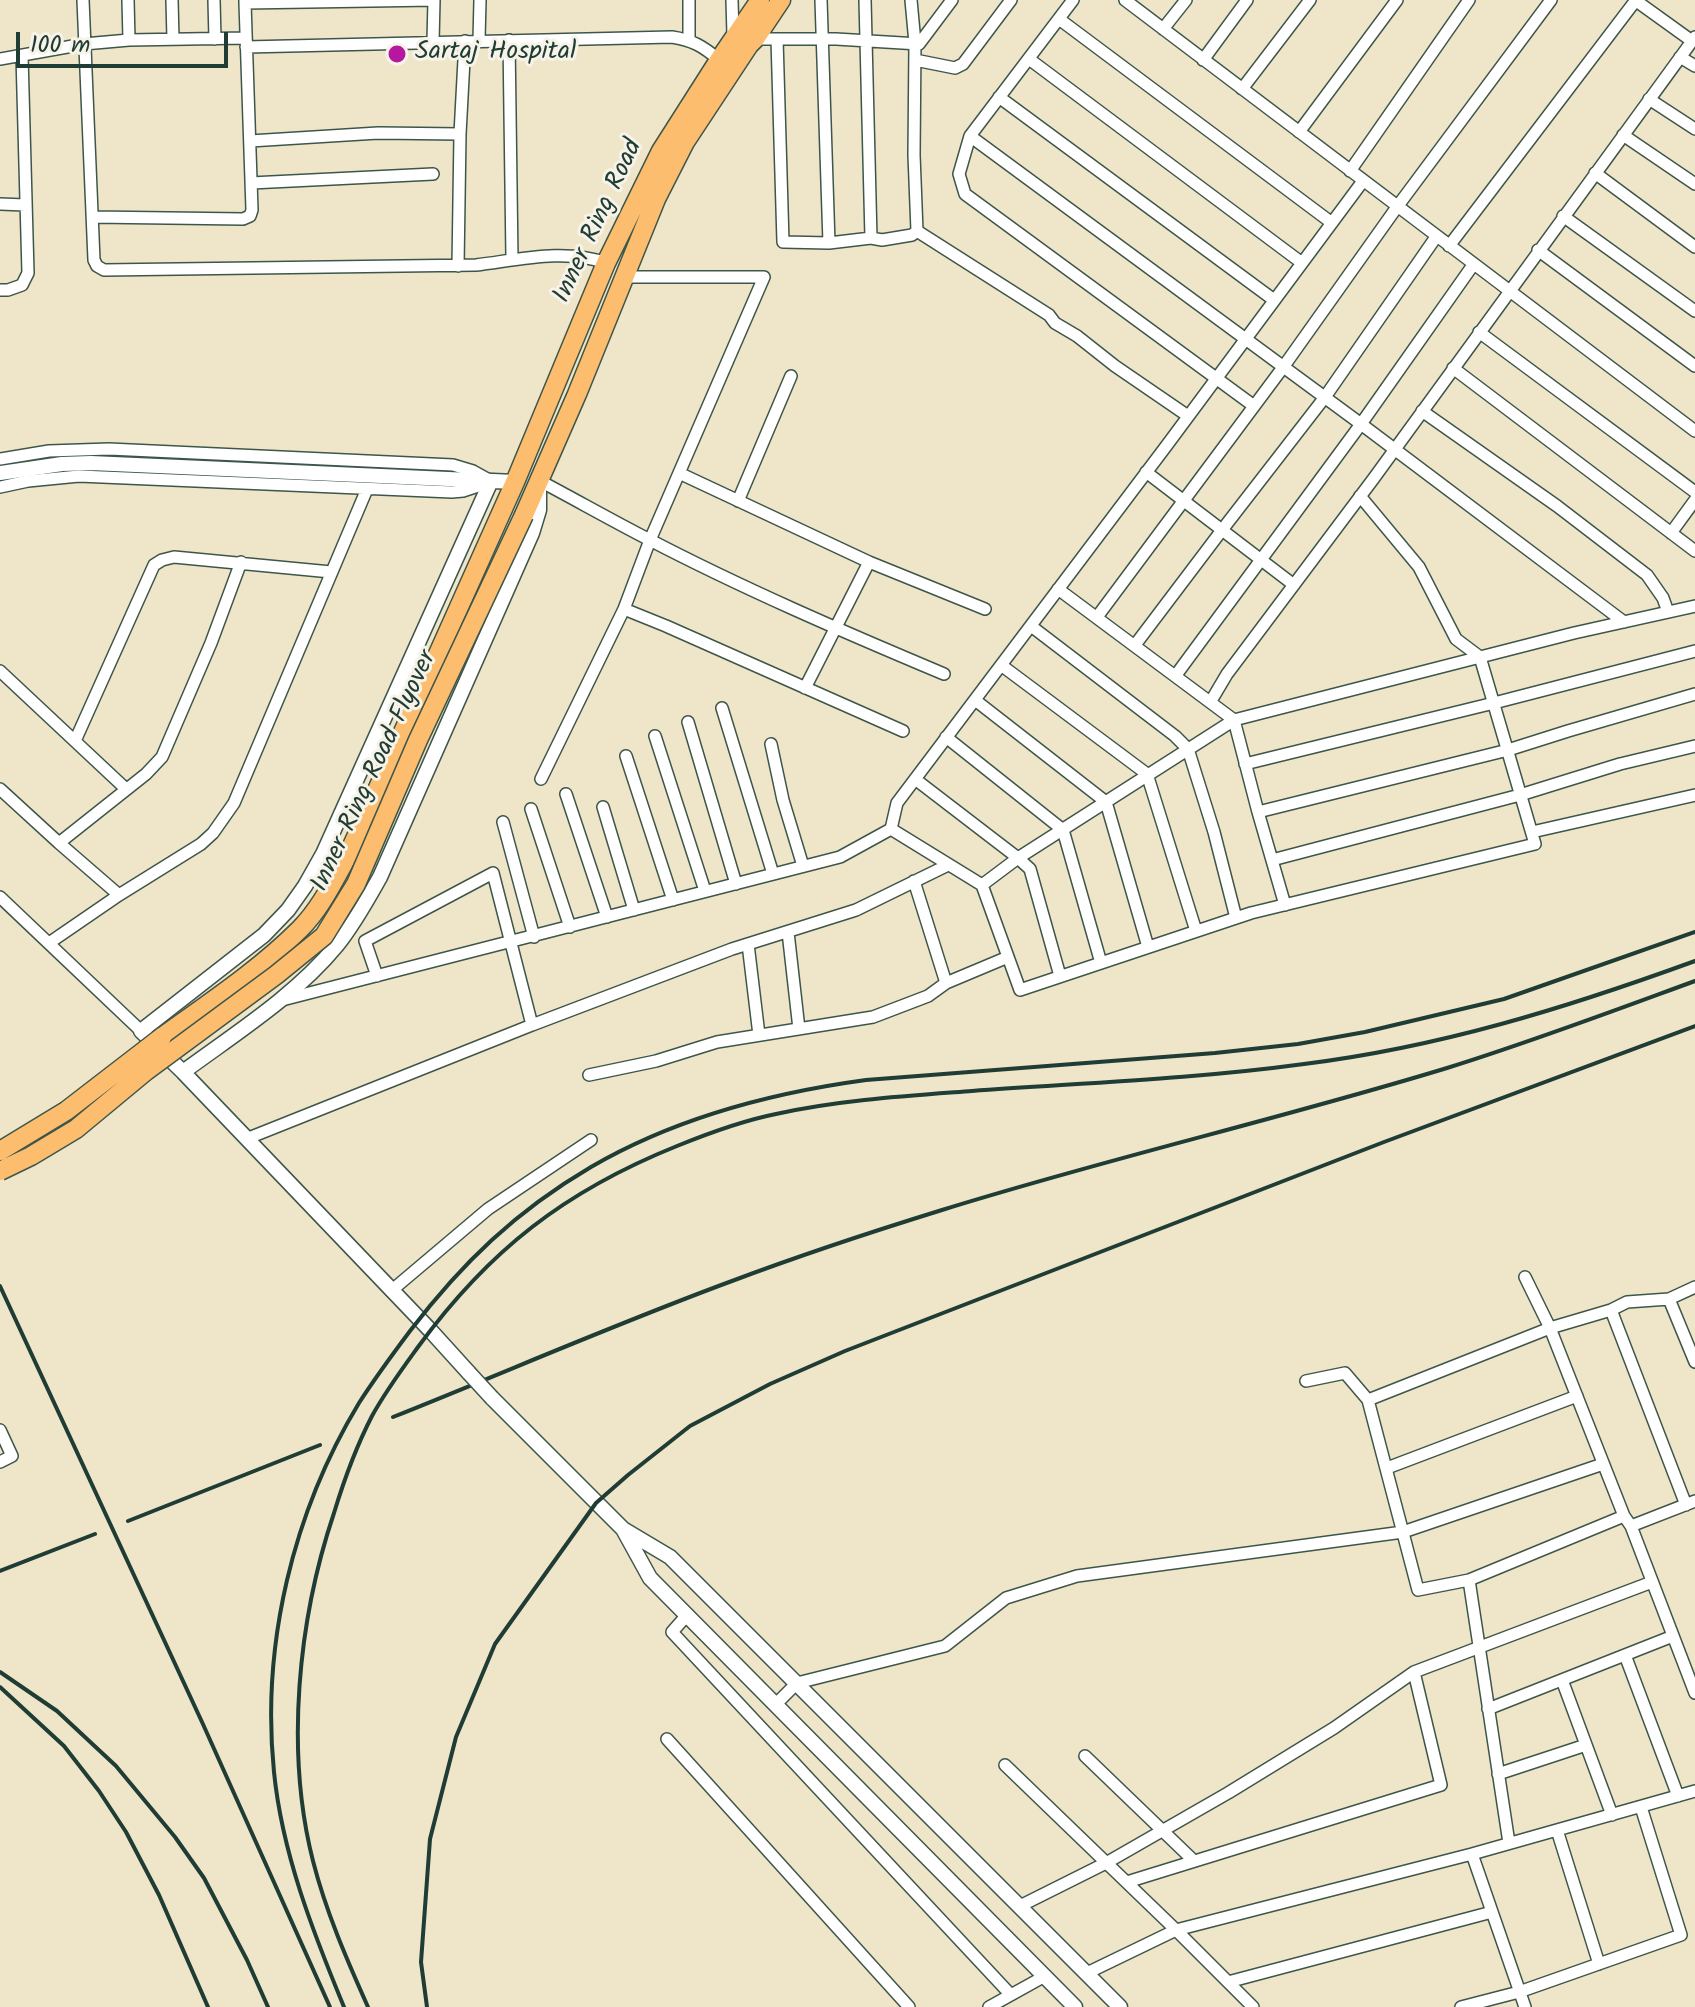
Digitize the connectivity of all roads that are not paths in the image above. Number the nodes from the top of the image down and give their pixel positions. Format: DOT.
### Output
graph roads {
  1 [pos="83,0"];
  2 [pos="128,0"];
  3 [pos="172,0"];
  4 [pos="214,0"];
  5 [pos="434,0"];
  6 [pos="480,0"];
  7 [pos="689,0"];
  8 [pos="732,0"];
  9 [pos="760,0"];
  10 [pos="781,0"];
  11 [pos="821,0"];
  12 [pos="865,0"];
  13 [pos="911,0"];
  14 [pos="952,0"];
  15 [pos="1011,0"];
  16 [pos="1073,0"];
  17 [pos="1186,0"];
  18 [pos="1247,0"];
  19 [pos="1310,0"];
  20 [pos="1397,0"];
  21 [pos="1469,0"];
  22 [pos="1551,0"];
  23 [pos="1636,0"];
  24 [pos="1128,1"];
  25 [pos="245,2"];
  26 [pos="1059,19"];
  27 [pos="1163,29"];
  28 [pos="173,39"];
  29 [pos="215,39"];
  30 [pos="755,39"];
  31 [pos="777,39"];
  32 [pos="823,39"];
  33 [pos="1694,39"];
  34 [pos="129,40"];
  35 [pos="479,40"];
  36 [pos="509,40"];
  37 [pos="689,40"];
  38 [pos="733,40"];
  39 [pos="465,41"];
  40 [pos="865,41"];
  41 [pos="433,42"];
  42 [pos="246,43"];
  43 [pos="915,43"];
  44 [pos="84,44"];
  45 [pos="22,56"];
  46 [pos="1680,57"];
  47 [pos="0,59"];
  48 [pos="1029,59"];
  49 [pos="719,60"];
  50 [pos="915,60"];
  51 [pos="1203,60"];
  52 [pos="1695,66"];
  53 [pos="1242,89"];
  54 [pos="999,97"];
  55 [pos="1649,99"];
  56 [pos="1695,129"];
  57 [pos="1299,132"];
  58 [pos="460,134"];
  59 [pos="1623,135"];
  60 [pos="970,136"];
  61 [pos="250,141"];
  62 [pos="1350,171"];
  63 [pos="1595,173"];
  64 [pos="433,174"];
  65 [pos="1363,181"];
  66 [pos="251,183"];
  67 [pos="1695,184"];
  68 [pos="0,204"];
  69 [pos="25,205"];
  70 [pos="1397,207"];
  71 [pos="1563,216"];
  72 [pos="93,217"];
  73 [pos="1332,223"];
  74 [pos="917,231"];
  75 [pos="1436,237"];
  76 [pos="871,238"];
  77 [pos="829,243"];
  78 [pos="1449,246"];
  79 [pos="1695,247"];
  80 [pos="1538,250"];
  81 [pos="512,259"];
  82 [pos="606,263"];
  83 [pos="1302,263"];
  84 [pos="1473,265"];
  85 [pos="458,266"];
  86 [pos="625,277"];
  87 [pos="0,290"];
  88 [pos="1509,291"];
  89 [pos="1274,300"];
  90 [pos="1695,311"];
  91 [pos="1479,332"];
  92 [pos="1246,338"];
  93 [pos="1284,366"];
  94 [pos="1695,366"];
  95 [pos="1453,368"];
  96 [pos="791,376"];
  97 [pos="1216,379"];
  98 [pos="1325,397"];
  99 [pos="1254,406"];
  100 [pos="1422,411"];
  101 [pos="1188,416"];
  102 [pos="1361,424"];
  103 [pos="1695,431"];
  104 [pos="1395,449"];
  105 [pos="0,459"];
  106 [pos="1146,472"];
  107 [pos="0,473"];
  108 [pos="679,473"];
  109 [pos="491,481"];
  110 [pos="540,481"];
  111 [pos="515,482"];
  112 [pos="0,487"];
  113 [pos="367,489"];
  114 [pos="1695,492"];
  115 [pos="1360,496"];
  116 [pos="1695,500"];
  117 [pos="738,501"];
  118 [pos="1184,501"];
  119 [pos="1222,530"];
  120 [pos="1671,533"];
  121 [pos="650,540"];
  122 [pos="1695,551"];
  123 [pos="1261,560"];
  124 [pos="241,562"];
  125 [pos="869,562"];
  126 [pos="331,572"];
  127 [pos="1294,585"];
  128 [pos="1058,589"];
  129 [pos="1695,606"];
  130 [pos="624,609"];
  131 [pos="985,609"];
  132 [pos="1668,612"];
  133 [pos="1097,617"];
  134 [pos="1624,622"];
  135 [pos="1031,626"];
  136 [pos="836,629"];
  137 [pos="1135,645"];
  138 [pos="1695,651"];
  139 [pos="1480,657"];
  140 [pos="1001,665"];
  141 [pos="0,671"];
  142 [pos="944,674"];
  143 [pos="1176,675"];
  144 [pos="805,688"];
  145 [pos="1695,694"];
  146 [pos="975,700"];
  147 [pos="1211,701"];
  148 [pos="1494,703"];
  149 [pos="722,708"];
  150 [pos="1234,720"];
  151 [pos="688,722"];
  152 [pos="903,731"];
  153 [pos="655,736"];
  154 [pos="946,737"];
  155 [pos="75,741"];
  156 [pos="771,744"];
  157 [pos="1695,746"];
  158 [pos="1188,749"];
  159 [pos="1508,750"];
  160 [pos="626,756"];
  161 [pos="1245,764"];
  162 [pos="1147,774"];
  163 [pos="541,779"];
  164 [pos="915,779"];
  165 [pos="0,789"];
  166 [pos="126,789"];
  167 [pos="566,794"];
  168 [pos="1520,795"];
  169 [pos="1695,795"];
  170 [pos="1106,802"];
  171 [pos="603,807"];
  172 [pos="531,809"];
  173 [pos="1258,812"];
  174 [pos="503,822"];
  175 [pos="891,829"];
  176 [pos="1063,830"];
  177 [pos="1532,832"];
  178 [pos="59,843"];
  179 [pos="1018,858"];
  180 [pos="1272,860"];
  181 [pos="948,865"];
  182 [pos="803,866"];
  183 [pos="773,874"];
  184 [pos="914,881"];
  185 [pos="736,884"];
  186 [pos="982,885"];
  187 [pos="705,891"];
  188 [pos="119,895"];
  189 [pos="0,897"];
  190 [pos="673,900"];
  191 [pos="1285,905"];
  192 [pos="634,910"];
  193 [pos="607,917"];
  194 [pos="1236,918"];
  195 [pos="570,927"];
  196 [pos="1196,931"];
  197 [pos="788,932"];
  198 [pos="534,937"];
  199 [pos="512,942"];
  200 [pos="49,943"];
  201 [pos="748,944"];
  202 [pos="1148,947"];
  203 [pos="1008,957"];
  204 [pos="1101,963"];
  205 [pos="377,976"];
  206 [pos="1060,976"];
  207 [pos="946,983"];
  208 [pos="278,1002"];
  209 [pos="532,1025"];
  210 [pos="799,1029"];
  211 [pos="141,1031"];
  212 [pos="759,1035"];
  213 [pos="183,1072"];
  214 [pos="589,1075"];
  215 [pos="246,1139"];
  216 [pos="591,1140"];
  217 [pos="0,1151"];
  218 [pos="0,1171"];
  219 [pos="1525,1277"];
  220 [pos="1695,1287"];
  221 [pos="391,1291"];
  222 [pos="1669,1299"];
  223 [pos="1611,1310"];
  224 [pos="1550,1328"];
  225 [pos="1695,1362"];
  226 [pos="1306,1381"];
  227 [pos="1577,1396"];
  228 [pos="1368,1400"];
  229 [pos="0,1430"];
  230 [pos="0,1462"];
  231 [pos="1603,1464"];
  232 [pos="1387,1468"];
  233 [pos="1691,1503"];
  234 [pos="1624,1516"];
  235 [pos="1631,1526"];
  236 [pos="623,1529"];
  237 [pos="1403,1532"];
  238 [pos="1469,1580"];
  239 [pos="1652,1582"];
  240 [pos="687,1615"];
  241 [pos="1673,1636"];
  242 [pos="1479,1648"];
  243 [pos="1625,1655"];
  244 [pos="1689,1660"];
  245 [pos="1414,1672"];
  246 [pos="1562,1680"];
  247 [pos="797,1683"];
  248 [pos="1695,1693"];
  249 [pos="775,1705"];
  250 [pos="1488,1709"];
  251 [pos="667,1739"];
  252 [pos="1586,1745"];
  253 [pos="1085,1756"];
  254 [pos="1005,1765"];
  255 [pos="1498,1774"];
  256 [pos="1695,1791"];
  257 [pos="1678,1796"];
  258 [pos="1641,1807"];
  259 [pos="1612,1815"];
  260 [pos="1163,1830"];
  261 [pos="1557,1830"];
  262 [pos="1509,1843"];
  263 [pos="1472,1854"];
  264 [pos="1194,1861"];
  265 [pos="1106,1863"];
  266 [pos="1127,1882"];
  267 [pos="1020,1906"];
  268 [pos="1492,1912"];
  269 [pos="1176,1930"];
  270 [pos="1599,1964"];
  271 [pos="1087,1973"];
  272 [pos="1045,1976"];
  273 [pos="1228,1982"];
  274 [pos="1519,1992"];
  275 [pos="1010,1994"];
  276 [pos="909,2007"];
  277 [pos="989,2007"];
  278 [pos="1075,2007"];
  279 [pos="1120,2007"];
  280 [pos="1253,2007"];
  281 [pos="1461,2007"];
  282 [pos="1525,2007"];
  1 -- 44 [label="street"];
  2 -- 34 [label="street"];
  3 -- 28 [label="street"];
  4 -- 29 [label="street"];
  5 -- 25 [label="street"];
  5 -- 41 [label="street"];
  6 -- 35 [label="street"];
  7 -- 37 [label="street"];
  8 -- 38 [label="street"];
  9 -- 38 [label="highway, Inner Ring Road"];
  10 -- 30 [label="highway, Inner Ring Road"];
  11 -- 32 [label="street"];
  12 -- 40 [label="street"];
  13 -- 43 [label="street"];
  14 -- 43 [label="street"];
  15 -- 50 [label="street"];
  16 -- 26 [label="street"];
  17 -- 27 [label="street"];
  18 -- 51 [label="street"];
  19 -- 53 [label="street"];
  20 -- 57 [label="street"];
  21 -- 62 [label="street"];
  22 -- 70 [label="street"];
  23 -- 33 [label="street"];
  23 -- 78 [label="street"];
  24 -- 27 [label="street"];
  25 -- 42 [label="street"];
  26 -- 48 [label="street"];
  26 -- 73 [label="street"];
  27 -- 51 [label="street"];
  28 -- 29 [label="street"];
  28 -- 34 [label="street"];
  29 -- 42 [label="street"];
  30 -- 31 [label="street"];
  30 -- 86 [label="highway, Inner Ring Road"];
  31 -- 32 [label="street"];
  31 -- 77 [label="street"];
  32 -- 40 [label="street"];
  32 -- 77 [label="street"];
  33 -- 46 [label="street"];
  34 -- 44 [label="street"];
  35 -- 36 [label="street"];
  35 -- 39 [label="street"];
  36 -- 37 [label="street"];
  36 -- 81 [label="street"];
  37 -- 49 [label="street"];
  38 -- 49 [label="highway, Inner Ring Road"];
  39 -- 41 [label="street"];
  39 -- 58 [label="street"];
  40 -- 43 [label="street"];
  40 -- 76 [label="street"];
  41 -- 42 [label="street"];
  42 -- 61 [label="street"];
  43 -- 50 [label="street"];
  44 -- 45 [label="street"];
  44 -- 72 [label="street"];
  45 -- 47 [label="street"];
  45 -- 69 [label="street"];
  46 -- 52 [label="street"];
  46 -- 55 [label="street"];
  48 -- 54 [label="street"];
  48 -- 83 [label="street"];
  49 -- 82 [label="highway, Inner Ring Road"];
  50 -- 74 [label="street"];
  51 -- 53 [label="street"];
  53 -- 57 [label="street"];
  54 -- 60 [label="street"];
  54 -- 89 [label="street"];
  55 -- 56 [label="street"];
  55 -- 59 [label="street"];
  57 -- 62 [label="street"];
  58 -- 61 [label="street"];
  58 -- 85 [label="street"];
  59 -- 63 [label="street"];
  59 -- 67 [label="street"];
  60 -- 92 [label="street"];
  60 -- 97 [label="street"];
  61 -- 66 [label="street"];
  62 -- 65 [label="street"];
  63 -- 71 [label="street"];
  63 -- 79 [label="street"];
  64 -- 66 [label="street"];
  65 -- 70 [label="street"];
  65 -- 73 [label="street"];
  66 -- 72 [label="street"];
  68 -- 69 [label="street"];
  69 -- 87 [label="street"];
  70 -- 75 [label="street"];
  70 -- 93 [label="street"];
  71 -- 80 [label="street"];
  71 -- 90 [label="street"];
  72 -- 85 [label="street"];
  73 -- 83 [label="street"];
  74 -- 76 [label="street"];
  74 -- 101 [label="street"];
  75 -- 78 [label="street"];
  75 -- 98 [label="street"];
  76 -- 77 [label="street"];
  78 -- 84 [label="street"];
  80 -- 88 [label="street"];
  80 -- 94 [label="street"];
  81 -- 82 [label="street"];
  81 -- 85 [label="street"];
  82 -- 111 [label="highway, Inner Ring Road"];
  83 -- 89 [label="street"];
  84 -- 88 [label="street"];
  84 -- 102 [label="street"];
  86 -- 108 [label="street"];
  86 -- 110 [label="highway, Inner Ring Road"];
  88 -- 91 [label="street"];
  88 -- 103 [label="street"];
  89 -- 92 [label="street"];
  91 -- 95 [label="street"];
  91 -- 114 [label="street"];
  92 -- 93 [label="street"];
  92 -- 97 [label="street"];
  93 -- 98 [label="street"];
  93 -- 99 [label="street"];
  95 -- 100 [label="street"];
  95 -- 120 [label="street"];
  96 -- 117 [label="street"];
  97 -- 99 [label="street"];
  97 -- 101 [label="street"];
  98 -- 102 [label="street"];
  98 -- 119 [label="street"];
  99 -- 118 [label="street"];
  100 -- 104 [label="street"];
  100 -- 132 [label="street"];
  101 -- 106 [label="street"];
  102 -- 104 [label="street"];
  102 -- 123 [label="street"];
  104 -- 115 [label="street"];
  104 -- 134 [label="street"];
  105 -- 109 [label="street"];
  106 -- 118 [label="street"];
  106 -- 128 [label="street"];
  107 -- 109 [label="street"];
  108 -- 117 [label="street"];
  108 -- 121 [label="street"];
  109 -- 111 [label="street"];
  109 -- 113 [label="street"];
  109 -- 211 [label="street"];
  110 -- 121 [label="street"];
  110 -- 208 [label="street"];
  110 -- 218 [label="highway, Inner Ring Road Flyover, bridge"];
  111 -- 217 [label="highway, Inner Ring Road Flyover, bridge"];
  112 -- 113 [label="street"];
  113 -- 126 [label="street"];
  115 -- 127 [label="street"];
  115 -- 139 [label="street"];
  116 -- 120 [label="street"];
  117 -- 125 [label="street"];
  118 -- 119 [label="street"];
  118 -- 133 [label="street"];
  119 -- 123 [label="street"];
  119 -- 137 [label="street"];
  120 -- 122 [label="street"];
  121 -- 130 [label="street"];
  121 -- 136 [label="street"];
  123 -- 127 [label="street"];
  123 -- 143 [label="street"];
  124 -- 126 [label="street"];
  124 -- 155 [label="street"];
  124 -- 166 [label="street"];
  125 -- 131 [label="street"];
  125 -- 136 [label="street"];
  126 -- 188 [label="street"];
  127 -- 147 [label="street"];
  128 -- 133 [label="street"];
  128 -- 135 [label="street"];
  129 -- 132 [label="street"];
  130 -- 144 [label="street"];
  130 -- 163 [label="street"];
  132 -- 134 [label="street"];
  133 -- 137 [label="street"];
  134 -- 139 [label="street"];
  135 -- 140 [label="street"];
  135 -- 158 [label="street"];
  136 -- 142 [label="street"];
  136 -- 144 [label="street"];
  137 -- 143 [label="street"];
  138 -- 148 [label="street"];
  139 -- 148 [label="street"];
  139 -- 150 [label="street"];
  140 -- 146 [label="street"];
  140 -- 162 [label="street"];
  141 -- 155 [label="street"];
  143 -- 147 [label="street"];
  144 -- 152 [label="street"];
  145 -- 159 [label="street"];
  146 -- 154 [label="street"];
  146 -- 170 [label="street"];
  147 -- 150 [label="street"];
  148 -- 159 [label="street"];
  148 -- 161 [label="street"];
  149 -- 183 [label="street"];
  150 -- 158 [label="street"];
  150 -- 161 [label="street"];
  151 -- 185 [label="street"];
  153 -- 187 [label="street"];
  154 -- 164 [label="street"];
  154 -- 176 [label="street"];
  155 -- 166 [label="street"];
  156 -- 182 [label="street"];
  157 -- 168 [label="street"];
  158 -- 162 [label="street"];
  158 -- 194 [label="street"];
  159 -- 168 [label="street"];
  159 -- 173 [label="street"];
  160 -- 190 [label="street"];
  161 -- 173 [label="street"];
  162 -- 170 [label="street"];
  162 -- 196 [label="street"];
  164 -- 175 [label="street"];
  164 -- 179 [label="street"];
  165 -- 178 [label="street"];
  166 -- 178 [label="street"];
  167 -- 193 [label="street"];
  168 -- 177 [label="street"];
  168 -- 180 [label="street"];
  169 -- 177 [label="street"];
  170 -- 176 [label="street"];
  170 -- 202 [label="street"];
  171 -- 192 [label="street"];
  172 -- 195 [label="street"];
  173 -- 180 [label="street"];
  174 -- 198 [label="street"];
  175 -- 181 [label="street"];
  175 -- 182 [label="street"];
  176 -- 179 [label="street"];
  176 -- 204 [label="street"];
  177 -- 191 [label="street"];
  178 -- 188 [label="street"];
  179 -- 186 [label="street"];
  179 -- 206 [label="street"];
  180 -- 191 [label="street"];
  181 -- 184 [label="street"];
  181 -- 186 [label="street"];
  182 -- 183 [label="street"];
  183 -- 185 [label="street"];
  184 -- 197 [label="street"];
  184 -- 207 [label="street"];
  185 -- 187 [label="street"];
  186 -- 203 [label="street"];
  187 -- 190 [label="street"];
  188 -- 200 [label="street"];
  189 -- 200 [label="street"];
  190 -- 192 [label="street"];
  191 -- 194 [label="street"];
  192 -- 193 [label="street"];
  193 -- 195 [label="street"];
  194 -- 196 [label="street"];
  195 -- 198 [label="street"];
  196 -- 202 [label="street"];
  197 -- 201 [label="street"];
  197 -- 210 [label="street"];
  198 -- 199 [label="street"];
  199 -- 205 [label="street"];
  199 -- 205 [label="street"];
  199 -- 209 [label="street"];
  200 -- 211 [label="street"];
  201 -- 209 [label="street"];
  201 -- 212 [label="street"];
  202 -- 204 [label="street"];
  203 -- 206 [label="street"];
  203 -- 207 [label="street"];
  204 -- 206 [label="street"];
  205 -- 208 [label="street"];
  207 -- 210 [label="street"];
  208 -- 213 [label="street"];
  209 -- 215 [label="street"];
  210 -- 212 [label="street"];
  211 -- 213 [label="street"];
  212 -- 214 [label="street"];
  213 -- 215 [label="street"];
  215 -- 221 [label="street"];
  216 -- 221 [label="street"];
  219 -- 224 [label="street"];
  220 -- 222 [label="street"];
  221 -- 236 [label="street, bridge"];
  222 -- 223 [label="street"];
  222 -- 225 [label="street"];
  223 -- 224 [label="street"];
  223 -- 233 [label="street"];
  224 -- 227 [label="street"];
  224 -- 228 [label="street"];
  226 -- 228 [label="street"];
  227 -- 231 [label="street"];
  227 -- 232 [label="street"];
  228 -- 232 [label="street"];
  229 -- 230 [label="street"];
  231 -- 234 [label="street"];
  231 -- 237 [label="street"];
  232 -- 237 [label="street"];
  233 -- 235 [label="street"];
  234 -- 235 [label="street"];
  234 -- 238 [label="street"];
  235 -- 239 [label="street"];
  236 -- 240 [label="street"];
  236 -- 247 [label="street"];
  237 -- 238 [label="street"];
  237 -- 247 [label="street"];
  238 -- 242 [label="street"];
  239 -- 241 [label="street"];
  239 -- 242 [label="street"];
  240 -- 249 [label="street"];
  240 -- 275 [label="street"];
  241 -- 243 [label="street"];
  241 -- 244 [label="street"];
  242 -- 245 [label="street"];
  242 -- 250 [label="street"];
  243 -- 246 [label="street"];
  243 -- 257 [label="street"];
  244 -- 248 [label="street"];
  245 -- 260 [label="street"];
  245 -- 264 [label="street"];
  246 -- 250 [label="street"];
  246 -- 252 [label="street"];
  247 -- 249 [label="street"];
  247 -- 267 [label="street"];
  249 -- 272 [label="street"];
  250 -- 255 [label="street"];
  251 -- 276 [label="street"];
  252 -- 255 [label="street"];
  252 -- 259 [label="street"];
  253 -- 260 [label="street"];
  254 -- 265 [label="street"];
  255 -- 262 [label="street"];
  256 -- 257 [label="street"];
  257 -- 258 [label="street"];
  258 -- 259 [label="street"];
  258 -- 270 [label="street"];
  259 -- 261 [label="street"];
  260 -- 264 [label="street"];
  260 -- 265 [label="street"];
  261 -- 262 [label="street"];
  261 -- 270 [label="street"];
  262 -- 263 [label="street"];
  263 -- 268 [label="street"];
  263 -- 269 [label="street"];
  264 -- 266 [label="street"];
  265 -- 266 [label="street"];
  265 -- 267 [label="street"];
  266 -- 269 [label="street"];
  267 -- 271 [label="street"];
  268 -- 273 [label="street"];
  268 -- 274 [label="street"];
  269 -- 271 [label="street"];
  269 -- 273 [label="street"];
  270 -- 274 [label="street"];
  271 -- 279 [label="street"];
  272 -- 275 [label="street"];
  272 -- 278 [label="street"];
  273 -- 280 [label="street"];
  274 -- 281 [label="street"];
  274 -- 282 [label="street"];
  275 -- 277 [label="street"];
}
